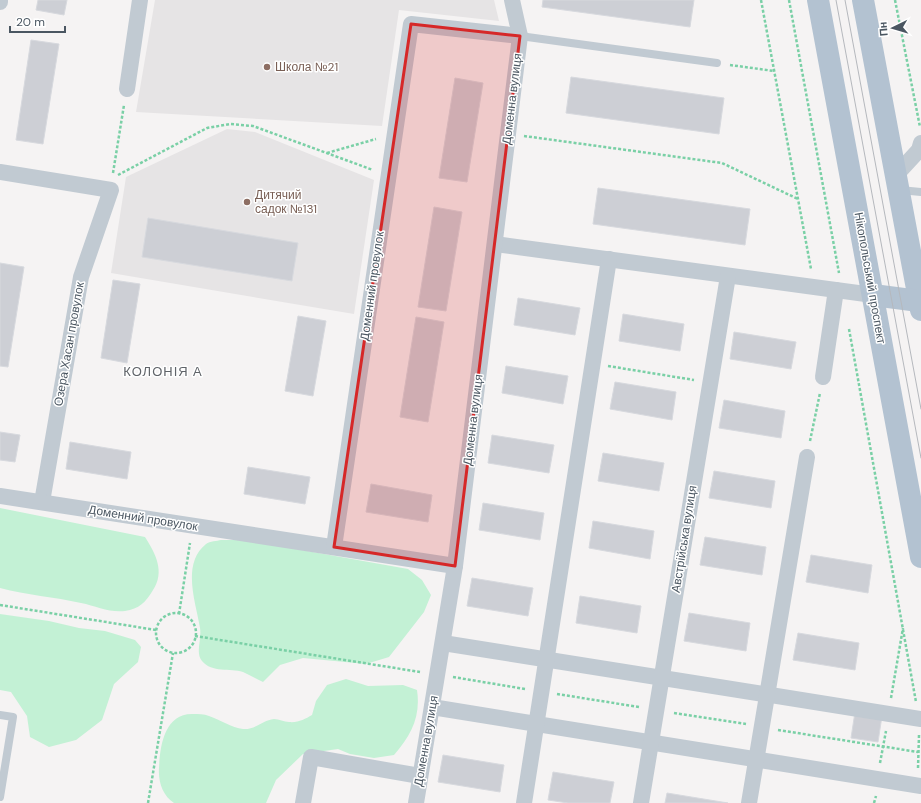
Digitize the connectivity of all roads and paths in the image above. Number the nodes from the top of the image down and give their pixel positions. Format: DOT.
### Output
graph roads {
  1 [pos="140,0"];
  2 [pos="512,0"];
  3 [pos="761,0"];
  4 [pos="789,0"];
  5 [pos="818,0"];
  6 [pos="863,0"];
  7 [pos="895,0"];
  8 [pos="520,36"];
  9 [pos="717,63"];
  10 [pos="774,71"];
  11 [pos="127,89"];
  12 [pos="921,131"];
  13 [pos="395,134"];
  14 [pos="508,134"];
  15 [pos="921,143"];
  16 [pos="327,153"];
  17 [pos="0,172"];
  18 [pos="389,175"];
  19 [pos="897,182"];
  20 [pos="921,192"];
  21 [pos="798,200"];
  22 [pos="495,244"];
  23 [pos="609,259"];
  24 [pos="728,276"];
  25 [pos="814,287"];
  26 [pos="839,291"];
  27 [pos="873,295"];
  28 [pos="920,306"];
  29 [pos="848,322"];
  30 [pos="592,363"];
  31 [pos="822,378"];
  32 [pos="710,383"];
  33 [pos="807,457"];
  34 [pos="0,496"];
  35 [pos="42,502"];
  36 [pos="193,525"];
  37 [pos="334,547"];
  38 [pos="921,557"];
  39 [pos="455,566"];
  40 [pos="0,605"];
  41 [pos="179,614"];
  42 [pos="903,626"];
  43 [pos="156,630"];
  44 [pos="195,636"];
  45 [pos="443,643"];
  46 [pos="173,653"];
  47 [pos="546,659"];
  48 [pos="437,675"];
  49 [pos="662,678"];
  50 [pos="766,694"];
  51 [pos="432,707"];
  52 [pos="888,714"];
  53 [pos="0,715"];
  54 [pos="920,719"];
  55 [pos="536,724"];
  56 [pos="651,742"];
  57 [pos="918,752"];
  58 [pos="756,759"];
  59 [pos="420,776"];
  60 [pos="919,785"];
  61 [pos="0,797"];
  62 [pos="148,803"];
  63 [pos="303,803"];
  64 [pos="416,803"];
  65 [pos="524,803"];
  66 [pos="641,803"];
  67 [pos="749,803"];
  1 -- 11 [label="street"];
  2 -- 8 [label="street, Доменна вулиця"];
  3 -- 10 [label="path"];
  4 -- 26 [label="path"];
  5 -- 27 [label="main road, Нікопольський проспект"];
  6 -- 19 [label="main road"];
  7 -- 12 [label="path"];
  8 -- 9 [label="lane"];
  8 -- 13 [label="street, Доменний провулок"];
  8 -- 14 [label="street, Доменна вулиця"];
  9 -- 10 [label="path"];
  10 -- 21 [label="path"];
  11 -- 16 [label="path"];
  13 -- 16 [label="path"];
  13 -- 18 [label="street, Доменний провулок"];
  14 -- 21 [label="path"];
  14 -- 22 [label="street, Доменна вулиця"];
  15 -- 19 [label="street"];
  16 -- 18 [label="path"];
  17 -- 35 [label="street, Озера Хасан провулок"];
  18 -- 37 [label="street, Доменний провулок"];
  19 -- 20 [label="lane"];
  19 -- 28 [label="main road"];
  21 -- 25 [label="path"];
  22 -- 23 [label="street"];
  22 -- 39 [label="street, Доменна вулиця"];
  23 -- 24 [label="street"];
  23 -- 30 [label="street"];
  24 -- 25 [label="street"];
  24 -- 32 [label="street, Австрійська вулиця"];
  25 -- 26 [label="street"];
  26 -- 27 [label="street"];
  26 -- 31 [label="street"];
  27 -- 28 [label="main road"];
  27 -- 38 [label="main road, Нікопольський проспект"];
  29 -- 42 [label="path"];
  30 -- 32 [label="path"];
  30 -- 47 [label="street"];
  31 -- 33 [label="path"];
  32 -- 49 [label="street, Австрійська вулиця"];
  33 -- 50 [label="street"];
  34 -- 35 [label="street, Доменний провулок"];
  35 -- 36 [label="street, Доменний провулок"];
  36 -- 37 [label="street, Доменний провулок"];
  36 -- 41 [label="path"];
  37 -- 39 [label="street, Доменний провулок"];
  39 -- 45 [label="street, Доменна вулиця"];
  40 -- 43 [label="path"];
  41 -- 43 [label="path"];
  41 -- 44 [label="path"];
  42 -- 52 [label="path"];
  42 -- 54 [label="path"];
  43 -- 46 [label="path"];
  44 -- 46 [label="path"];
  44 -- 48 [label="path"];
  45 -- 47 [label="street"];
  45 -- 48 [label="street, Доменна вулиця"];
  46 -- 62 [label="path"];
  47 -- 49 [label="street"];
  47 -- 55 [label="street"];
  48 -- 51 [label="street, Доменна вулиця"];
  49 -- 50 [label="street"];
  49 -- 56 [label="street, Австрійська вулиця"];
  50 -- 52 [label="street"];
  50 -- 58 [label="street"];
  51 -- 55 [label="street"];
  51 -- 59 [label="street, Доменна вулиця"];
  52 -- 54 [label="street"];
  52 -- 57 [label="path"];
  53 -- 61 [label="lane"];
  54 -- 57 [label="path"];
  55 -- 56 [label="street"];
  55 -- 65 [label="street"];
  56 -- 58 [label="street"];
  56 -- 66 [label="street, Австрійська вулиця"];
  57 -- 60 [label="path"];
  58 -- 60 [label="street"];
  58 -- 67 [label="street"];
  59 -- 63 [label="street"];
  59 -- 64 [label="street, Доменна вулиця"];
}
